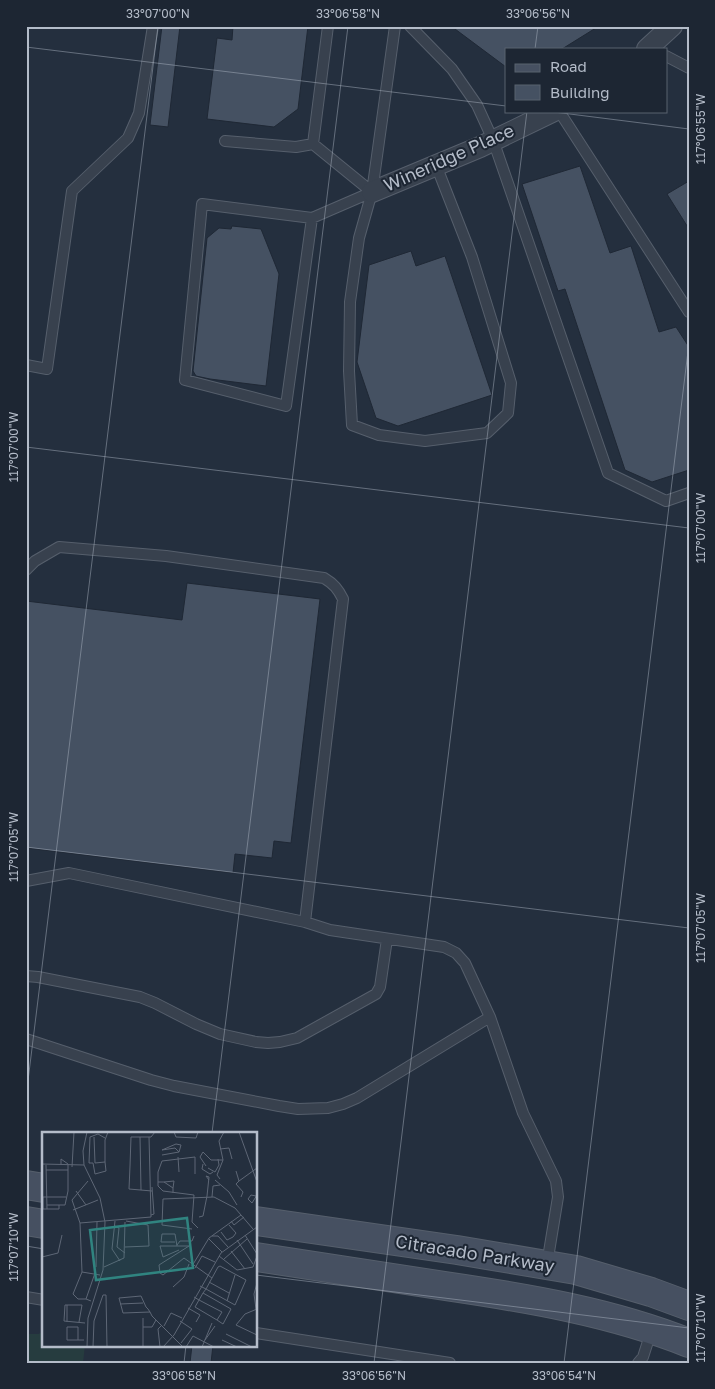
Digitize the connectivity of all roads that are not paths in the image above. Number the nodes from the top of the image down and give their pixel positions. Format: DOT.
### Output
graph roads {
  1 [pos="153,26"];
  2 [pos="328,26"];
  3 [pos="395,26"];
  4 [pos="410,26"];
  5 [pos="672,26"];
  6 [pos="656,48"];
  7 [pos="668,57"];
  8 [pos="689,68"];
  9 [pos="552,112"];
  10 [pos="560,112"];
  11 [pos="493,140"];
  12 [pos="225,141"];
  13 [pos="313,144"];
  14 [pos="436,165"];
  15 [pos="372,192"];
  16 [pos="312,218"];
  17 [pos="689,312"];
  18 [pos="26,365"];
  19 [pos="689,493"];
  20 [pos="26,570"];
  21 [pos="26,881"];
  22 [pos="305,922"];
  23 [pos="386,939"];
  24 [pos="26,976"];
  25 [pos="490,1017"];
  26 [pos="26,1039"];
  27 [pos="26,1185"];
  28 [pos="42,1188"];
  29 [pos="26,1221"];
  30 [pos="258,1221"];
  31 [pos="42,1224"];
  32 [pos="258,1257"];
  33 [pos="547,1265"];
  34 [pos="26,1297"];
  35 [pos="42,1300"];
  36 [pos="689,1306"];
  37 [pos="652,1330"];
  38 [pos="258,1333"];
  39 [pos="689,1343"];
  40 [pos="450,1363"];
  41 [pos="638,1363"];
  1 -- 18 [label="lane"];
  2 -- 13 [label="lane"];
  3 -- 15 [label="lane"];
  4 -- 11 [label="lane"];
  5 -- 6 [label="street"];
  7 -- 8 [label="lane"];
  9 -- 11 [label="street, Wineridge Place"];
  10 -- 17 [label="lane"];
  11 -- 14 [label="street, Wineridge Place"];
  11 -- 19 [label="lane"];
  12 -- 13 [label="lane"];
  13 -- 15 [label="lane"];
  14 -- 15 [label="street, Wineridge Place"];
  14 -- 15 [label="lane"];
  15 -- 16 [label="lane"];
  16 -- 16 [label="lane"];
  20 -- 22 [label="lane"];
  21 -- 22 [label="lane"];
  22 -- 23 [label="lane"];
  23 -- 24 [label="lane"];
  23 -- 25 [label="lane"];
  25 -- 26 [label="lane"];
  25 -- 33 [label="lane"];
  27 -- 28 [label="main road"];
  29 -- 31 [label="main road"];
  30 -- 33 [label="main road, Citracado Parkway"];
  32 -- 37 [label="main road, Citracado Parkway"];
  33 -- 36 [label="main road, Citracado Parkway"];
  34 -- 35 [label="lane"];
  37 -- 39 [label="main road, Citracado Parkway"];
  37 -- 41 [label="lane"];
  38 -- 40 [label="lane"];
}
